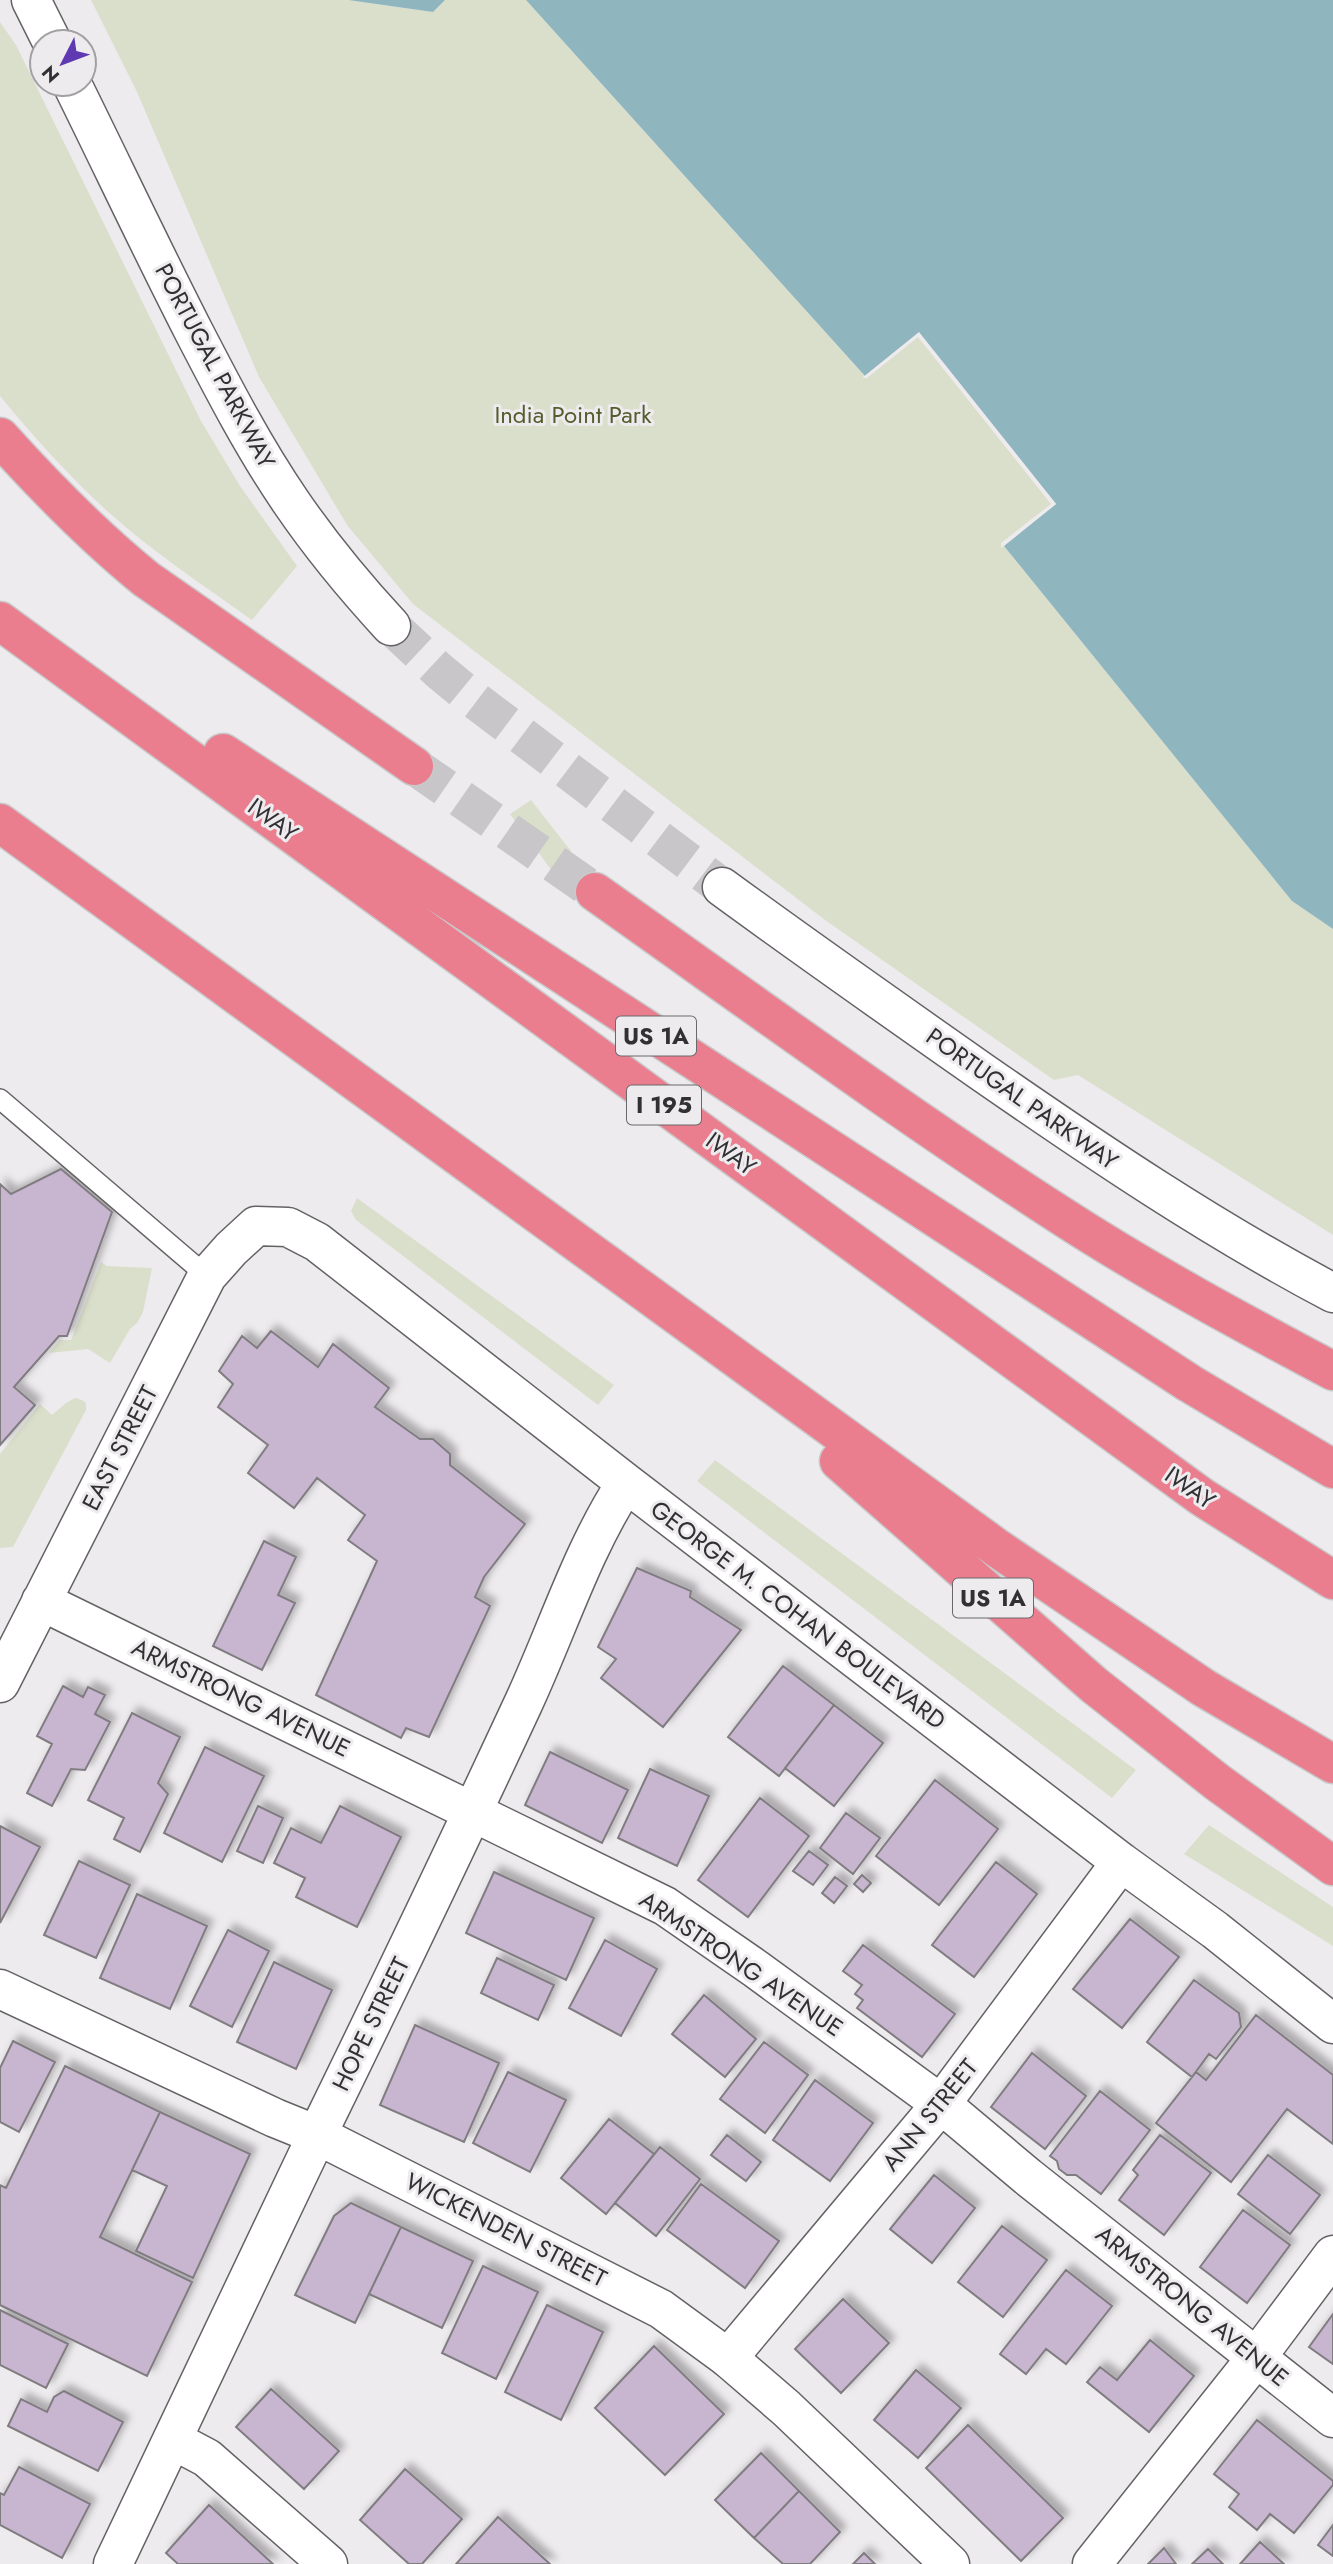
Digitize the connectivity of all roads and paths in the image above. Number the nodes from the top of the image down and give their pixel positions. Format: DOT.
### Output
graph roads {
  1 [pos="32,0"];
  2 [pos="45,28"];
  3 [pos="79,98"];
  4 [pos="0,437"];
  5 [pos="0,608"];
  6 [pos="0,621"];
  7 [pos="391,626"];
  8 [pos="414,766"];
  9 [pos="8,830"];
  10 [pos="722,887"];
  11 [pos="595,892"];
  12 [pos="0,1099"];
  13 [pos="256,1226"];
  14 [pos="207,1276"];
  15 [pos="1333,1293"];
  16 [pos="669,1311"];
  17 [pos="1333,1371"];
  18 [pos="1333,1469"];
  19 [pos="626,1483"];
  20 [pos="1333,1580"];
  21 [pos="41,1601"];
  22 [pos="0,1683"];
  23 [pos="1333,1764"];
  24 [pos="473,1812"];
  25 [pos="1121,1862"];
  26 [pos="1333,1866"];
  27 [pos="0,1989"];
  28 [pos="1333,2024"];
  29 [pos="941,2104"];
  30 [pos="317,2134"];
  31 [pos="1333,2255"];
  32 [pos="729,2358"];
  33 [pos="1256,2358"];
  34 [pos="1333,2418"];
  35 [pos="173,2440"];
  36 [pos="113,2564"];
  37 [pos="328,2564"];
  38 [pos="950,2564"];
  39 [pos="1092,2564"];
  1 -- 2 [label="street"];
  3 -- 7 [label="street, PORTUGAL PARKWAY"];
  4 -- 8 [label="highway"];
  5 -- 18 [label="highway, US 1A"];
  6 -- 20 [label="highway, IWAY / I 195"];
  9 -- 16 [label="highway"];
  10 -- 15 [label="street, PORTUGAL PARKWAY"];
  11 -- 17 [label="highway"];
  12 -- 14 [label="lane"];
  13 -- 14 [label="street, EAST STREET"];
  13 -- 19 [label="street, GEORGE M. COHAN BOULEVARD"];
  14 -- 21 [label="street, EAST STREET"];
  16 -- 23 [label="highway"];
  16 -- 26 [label="highway, US 1A"];
  19 -- 24 [label="street, HOPE STREET"];
  19 -- 25 [label="street, GEORGE M. COHAN BOULEVARD"];
  21 -- 22 [label="street, EAST STREET"];
  21 -- 24 [label="street, ARMSTRONG AVENUE"];
  24 -- 29 [label="street, ARMSTRONG AVENUE"];
  24 -- 30 [label="street, HOPE STREET"];
  25 -- 28 [label="street, GEORGE M. COHAN BOULEVARD"];
  25 -- 29 [label="street, ANN STREET"];
  27 -- 30 [label="street, WICKENDEN STREET"];
  29 -- 32 [label="street, ANN STREET"];
  29 -- 33 [label="street, ARMSTRONG AVENUE"];
  30 -- 32 [label="street, WICKENDEN STREET"];
  30 -- 35 [label="street, HOPE STREET"];
  31 -- 33 [label="street"];
  32 -- 38 [label="street, WICKENDEN STREET"];
  33 -- 34 [label="street, ARMSTRONG AVENUE"];
  33 -- 39 [label="street"];
  35 -- 36 [label="street, HOPE STREET"];
  35 -- 37 [label="street"];
}
